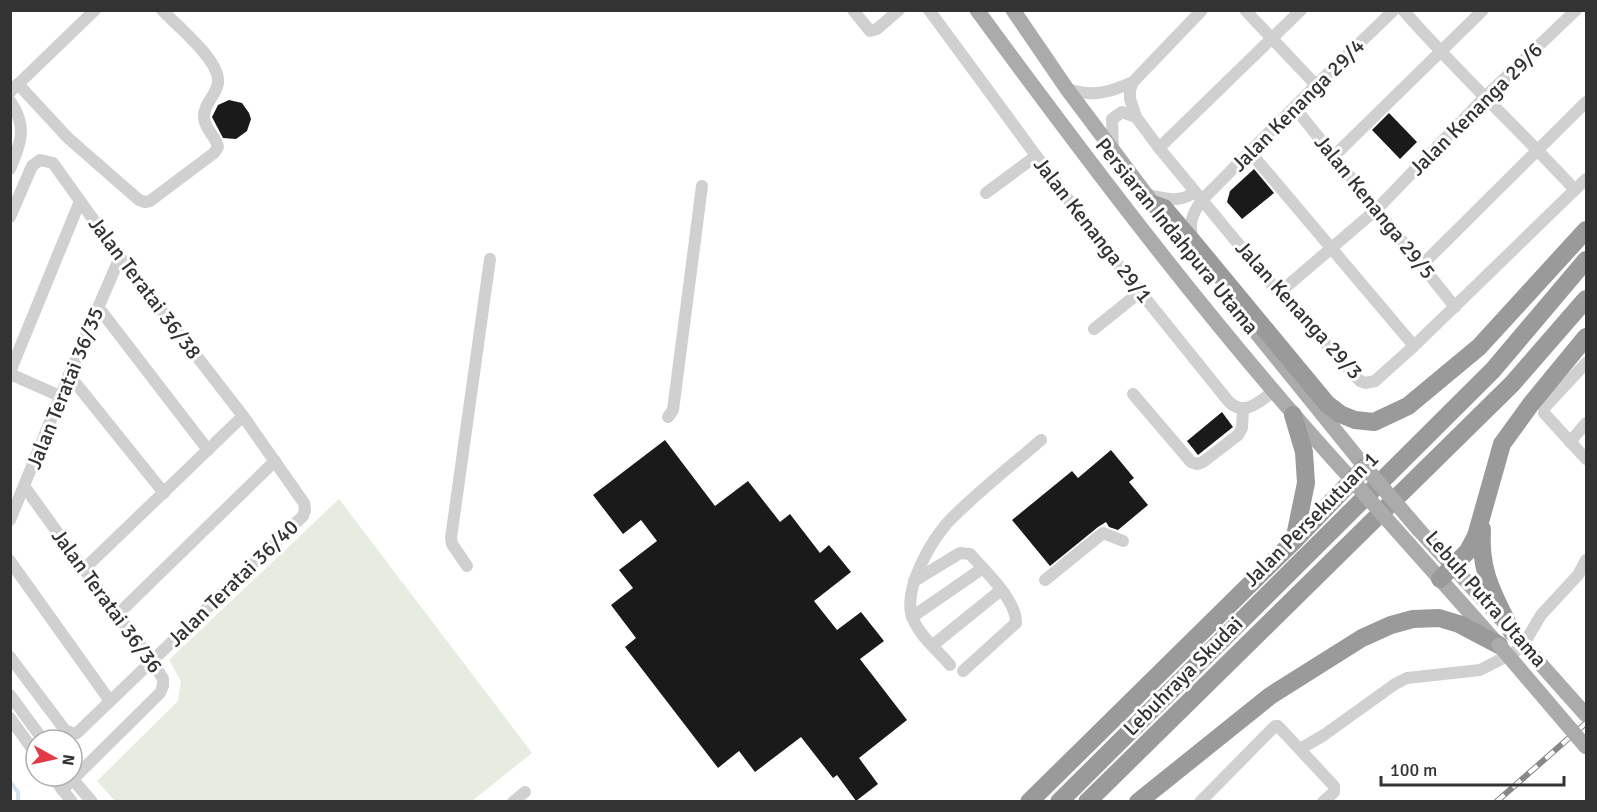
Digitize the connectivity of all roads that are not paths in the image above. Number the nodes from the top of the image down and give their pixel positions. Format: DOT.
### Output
graph roads {
  1 [pos="95,10"];
  2 [pos="162,10"];
  3 [pos="853,10"];
  4 [pos="899,10"];
  5 [pos="977,10"];
  6 [pos="1013,10"];
  7 [pos="1202,10"];
  8 [pos="1245,10"];
  9 [pos="1301,10"];
  10 [pos="1394,10"];
  11 [pos="1403,10"];
  12 [pos="1483,10"];
  13 [pos="1576,10"];
  14 [pos="931,11"];
  15 [pos="1272,39"];
  16 [pos="1439,52"];
  17 [pos="1133,82"];
  18 [pos="1316,85"];
  19 [pos="14,88"];
  20 [pos="1067,89"];
  21 [pos="1486,96"];
  22 [pos="10,101"];
  23 [pos="1587,102"];
  24 [pos="1295,108"];
  25 [pos="1136,117"];
  26 [pos="1159,148"];
  27 [pos="1537,150"];
  28 [pos="1113,151"];
  29 [pos="1250,152"];
  30 [pos="1036,156"];
  31 [pos="1334,156"];
  32 [pos="10,169"];
  33 [pos="1587,179"];
  34 [pos="702,186"];
  35 [pos="1575,190"];
  36 [pos="986,193"];
  37 [pos="1199,196"];
  38 [pos="1149,199"];
  39 [pos="80,201"];
  40 [pos="1377,209"];
  41 [pos="10,217"];
  42 [pos="1587,230"];
  43 [pos="1193,242"];
  44 [pos="1332,249"];
  45 [pos="120,257"];
  46 [pos="490,259"];
  47 [pos="1587,260"];
  48 [pos="1422,265"];
  49 [pos="1140,292"];
  50 [pos="1279,293"];
  51 [pos="1587,299"];
  52 [pos="1455,307"];
  53 [pos="98,308"];
  54 [pos="1094,329"];
  55 [pos="1587,337"];
  56 [pos="1414,346"];
  57 [pos="1579,364"];
  58 [pos="10,373"];
  59 [pos="69,375"];
  60 [pos="1274,391"];
  61 [pos="1133,394"];
  62 [pos="60,396"];
  63 [pos="1243,409"];
  64 [pos="1293,415"];
  65 [pos="243,416"];
  66 [pos="668,417"];
  67 [pos="1587,423"];
  68 [pos="1041,440"];
  69 [pos="1570,442"];
  70 [pos="208,450"];
  71 [pos="1587,459"];
  72 [pos="275,461"];
  73 [pos="1359,474"];
  74 [pos="24,486"];
  75 [pos="164,493"];
  76 [pos="1484,507"];
  77 [pos="10,520"];
  78 [pos="1123,541"];
  79 [pos="1294,541"];
  80 [pos="1587,560"];
  81 [pos="10,561"];
  82 [pos="467,566"];
  83 [pos="1454,567"];
  84 [pos="982,568"];
  85 [pos="84,569"];
  86 [pos="1440,579"];
  87 [pos="1045,580"];
  88 [pos="914,581"];
  89 [pos="1001,590"];
  90 [pos="117,615"];
  91 [pos="912,617"];
  92 [pos="1512,632"];
  93 [pos="933,645"];
  94 [pos="1499,645"];
  95 [pos="10,657"];
  96 [pos="152,661"];
  97 [pos="950,665"];
  98 [pos="963,671"];
  99 [pos="10,695"];
  100 [pos="110,701"];
  101 [pos="1587,715"];
  102 [pos="10,718"];
  103 [pos="35,728"];
  104 [pos="1229,730"];
  105 [pos="24,737"];
  106 [pos="1587,747"];
  107 [pos="1300,749"];
  108 [pos="84,766"];
  109 [pos="81,788"];
  110 [pos="62,790"];
  111 [pos="525,792"];
  112 [pos="72,801"];
  113 [pos="92,801"];
  114 [pos="513,801"];
  115 [pos="1029,801"];
  116 [pos="1059,801"];
  117 [pos="1087,801"];
  118 [pos="1138,801"];
  119 [pos="1152,801"];
  120 [pos="1200,801"];
  121 [pos="1323,801"];
  1 -- 19 [label="street"];
  2 -- 19 [label="street"];
  3 -- 4 [label="street"];
  5 -- 60 [label="main road, Persiaran Indahpura Utama"];
  6 -- 20 [label="main road, Persiaran Indahpura Utama"];
  7 -- 17 [label="street"];
  8 -- 15 [label="street"];
  9 -- 15 [label="street"];
  10 -- 18 [label="street, Jalan Kenanga 29/4"];
  11 -- 16 [label="street"];
  12 -- 16 [label="street"];
  13 -- 21 [label="street, Jalan Kenanga 29/6"];
  14 -- 30 [label="street, Jalan Kenanga 29/1"];
  15 -- 18 [label="street"];
  15 -- 26 [label="street"];
  16 -- 21 [label="street"];
  16 -- 31 [label="street"];
  17 -- 20 [label="street"];
  17 -- 25 [label="street"];
  18 -- 24 [label="street, Jalan Kenanga 29/4"];
  20 -- 28 [label="main road, Persiaran Indahpura Utama"];
  21 -- 27 [label="street"];
  21 -- 40 [label="street, Jalan Kenanga 29/6"];
  22 -- 32 [label="street"];
  23 -- 27 [label="street"];
  24 -- 29 [label="street, Jalan Kenanga 29/4"];
  24 -- 31 [label="street, Jalan Kenanga 29/5"];
  25 -- 26 [label="street, Jalan Kenanga 29/3"];
  25 -- 28 [label="street"];
  26 -- 37 [label="street, Jalan Kenanga 29/3"];
  27 -- 35 [label="street"];
  27 -- 48 [label="street"];
  28 -- 38 [label="main road, Persiaran Indahpura Utama"];
  29 -- 37 [label="street, Jalan Kenanga 29/4"];
  29 -- 44 [label="street"];
  30 -- 36 [label="street"];
  30 -- 49 [label="street, Jalan Kenanga 29/1"];
  31 -- 40 [label="street, Jalan Kenanga 29/5"];
  33 -- 35 [label="street, Jalan Kenanga 29/3"];
  34 -- 66 [label="street"];
  35 -- 52 [label="street, Jalan Kenanga 29/3"];
  37 -- 38 [label="street"];
  37 -- 43 [label="street"];
  37 -- 50 [label="street, Jalan Kenanga 29/3"];
  38 -- 43 [label="highway"];
  38 -- 73 [label="main road, Persiaran Indahpura Utama"];
  39 -- 41 [label="street, Jalan Teratai 36/38"];
  39 -- 45 [label="street, Jalan Teratai 36/38"];
  39 -- 58 [label="street"];
  40 -- 44 [label="street, Jalan Kenanga 29/6"];
  40 -- 48 [label="street, Jalan Kenanga 29/5"];
  42 -- 43 [label="highway"];
  44 -- 50 [label="street, Jalan Kenanga 29/6"];
  44 -- 56 [label="street"];
  45 -- 53 [label="street, Jalan Teratai 36/35"];
  45 -- 65 [label="street, Jalan Teratai 36/38"];
  46 -- 82 [label="street"];
  47 -- 116 [label="highway, Jalan Persekutuan 1"];
  48 -- 52 [label="street, Jalan Kenanga 29/5"];
  49 -- 54 [label="street"];
  49 -- 63 [label="street, Jalan Kenanga 29/1"];
  50 -- 56 [label="street, Jalan Kenanga 29/3"];
  51 -- 117 [label="highway, Lebuhraya Skudai"];
  52 -- 56 [label="street, Jalan Kenanga 29/3"];
  53 -- 59 [label="street, Jalan Teratai 36/35"];
  53 -- 70 [label="street"];
  55 -- 57 [label="highway"];
  57 -- 69 [label="street"];
  57 -- 76 [label="highway"];
  58 -- 62 [label="street"];
  59 -- 62 [label="street, Jalan Teratai 36/35"];
  59 -- 75 [label="street"];
  60 -- 63 [label="street"];
  60 -- 64 [label="main road, Persiaran Indahpura Utama"];
  61 -- 63 [label="street"];
  62 -- 74 [label="street, Jalan Teratai 36/35"];
  64 -- 73 [label="main road, Persiaran Indahpura Utama"];
  64 -- 79 [label="highway"];
  65 -- 70 [label="street"];
  65 -- 72 [label="street, Jalan Teratai 36/40"];
  67 -- 69 [label="street"];
  68 -- 88 [label="street"];
  69 -- 71 [label="street"];
  70 -- 75 [label="street"];
  72 -- 90 [label="street"];
  72 -- 96 [label="street, Jalan Teratai 36/40"];
  73 -- 79 [label="highway"];
  73 -- 83 [label="main road, Lebuh Putra Utama, bridge"];
  73 -- 86 [label="main road, Lebuh Putra Utama, bridge"];
  74 -- 77 [label="street, Jalan Teratai 36/35"];
  74 -- 85 [label="street, Jalan Teratai 36/36"];
  75 -- 85 [label="street"];
  76 -- 83 [label="highway"];
  76 -- 92 [label="highway"];
  78 -- 87 [label="street"];
  79 -- 115 [label="highway"];
  80 -- 107 [label="street"];
  81 -- 100 [label="street"];
  83 -- 86 [label="highway"];
  83 -- 92 [label="main road, Lebuh Putra Utama"];
  84 -- 88 [label="street"];
  84 -- 89 [label="street"];
  84 -- 91 [label="street"];
  85 -- 90 [label="street, Jalan Teratai 36/36"];
  86 -- 94 [label="main road, Lebuh Putra Utama"];
  88 -- 91 [label="street"];
  89 -- 93 [label="street"];
  89 -- 98 [label="street"];
  90 -- 96 [label="street, Jalan Teratai 36/36"];
  91 -- 93 [label="street"];
  92 -- 101 [label="main road, Lebuh Putra Utama, bridge"];
  93 -- 97 [label="street"];
  94 -- 104 [label="highway"];
  94 -- 106 [label="main road, Lebuh Putra Utama, bridge"];
  95 -- 100 [label="street, Jalan Teratai 36/40"];
  96 -- 100 [label="street, Jalan Teratai 36/40"];
  96 -- 108 [label="street, Jalan Teratai 36/36"];
  99 -- 103 [label="street"];
  102 -- 105 [label="street"];
  104 -- 118 [label="highway"];
  104 -- 119 [label="street"];
  107 -- 120 [label="street"];
  107 -- 121 [label="street"];
  109 -- 113 [label="street"];
  110 -- 112 [label="street"];
  111 -- 114 [label="street"];
}
